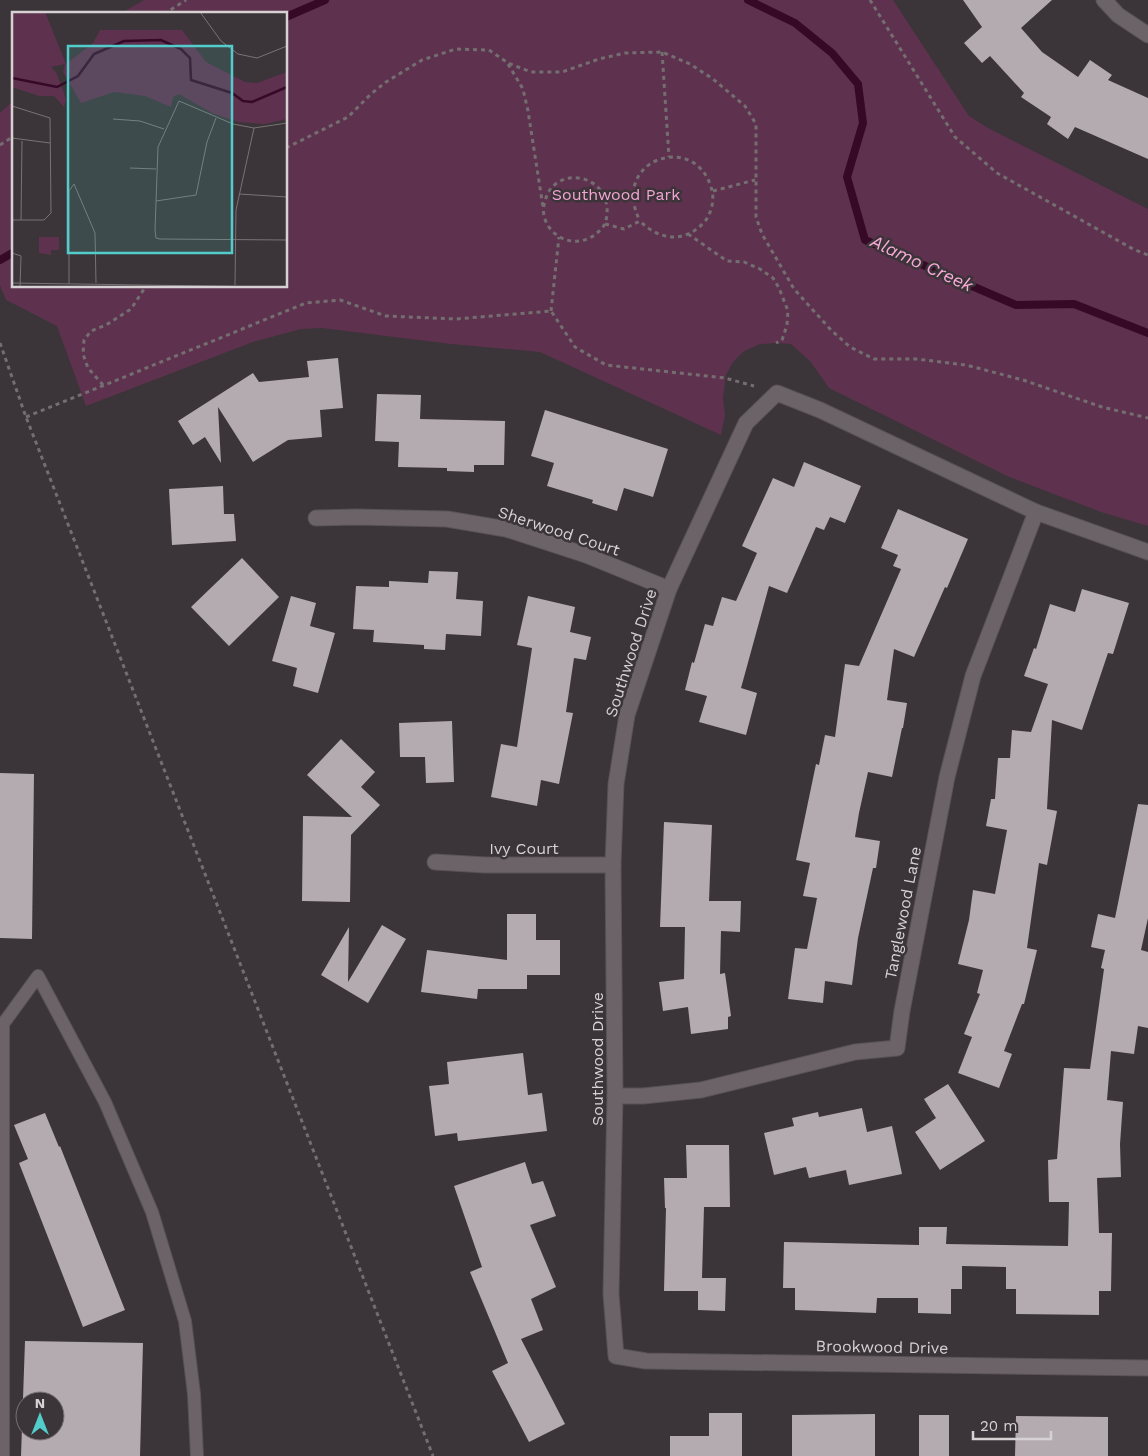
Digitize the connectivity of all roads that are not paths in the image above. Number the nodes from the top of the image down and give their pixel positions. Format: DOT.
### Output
graph roads {
  1 [pos="1104,0"];
  2 [pos="1148,34"];
  3 [pos="1036,512"];
  4 [pos="316,518"];
  5 [pos="1148,552"];
  6 [pos="669,589"];
  7 [pos="435,862"];
  8 [pos="613,865"];
  9 [pos="615,1096"];
  10 [pos="616,1356"];
  11 [pos="1148,1368"];
  12 [pos="3,1456"];
  13 [pos="197,1456"];
  1 -- 2 [label="street"];
  3 -- 5 [label="street"];
  3 -- 6 [label="street, Southwood Drive"];
  3 -- 9 [label="street, Tanglewood Lane"];
  4 -- 6 [label="street, Sherwood Court"];
  6 -- 8 [label="street, Southwood Drive"];
  7 -- 8 [label="street, Ivy Court"];
  8 -- 9 [label="street, Southwood Drive"];
  9 -- 10 [label="street, Southwood Drive"];
  10 -- 11 [label="street, Brookwood Drive"];
  12 -- 13 [label="lane"];
}
